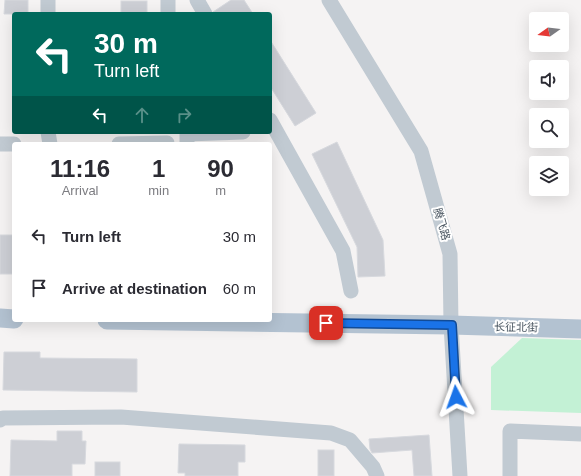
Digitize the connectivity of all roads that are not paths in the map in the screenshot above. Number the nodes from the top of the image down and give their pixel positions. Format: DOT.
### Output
graph roads {
  1 [pos="48,0"];
  2 [pos="168,0"];
  3 [pos="197,0"];
  4 [pos="329,0"];
  5 [pos="48,12"];
  6 [pos="168,12"];
  7 [pos="204,12"];
  8 [pos="272,127"];
  9 [pos="168,140"];
  10 [pos="144,142"];
  11 [pos="0,144"];
  12 [pos="12,144"];
  13 [pos="351,291"];
  14 [pos="0,318"];
  15 [pos="12,319"];
  16 [pos="245,322"];
  17 [pos="452,325"];
  18 [pos="581,328"];
  19 [pos="0,420"];
  20 [pos="581,434"];
  21 [pos="377,476"];
  22 [pos="460,476"];
  23 [pos="510,476"];
  1 -- 5 [label="street"];
  2 -- 6 [label="street"];
  3 -- 7 [label="street"];
  4 -- 17 [label="street, 腾飞路"];
  8 -- 13 [label="street"];
  9 -- 10 [label="street"];
  11 -- 12 [label="street"];
  14 -- 15 [label="main road"];
  16 -- 17 [label="main road, 长征北街"];
  17 -- 18 [label="main road, 长征北街"];
  17 -- 22 [label="street, 腾飞路"];
  19 -- 21 [label="street"];
  20 -- 23 [label="street"];
}
